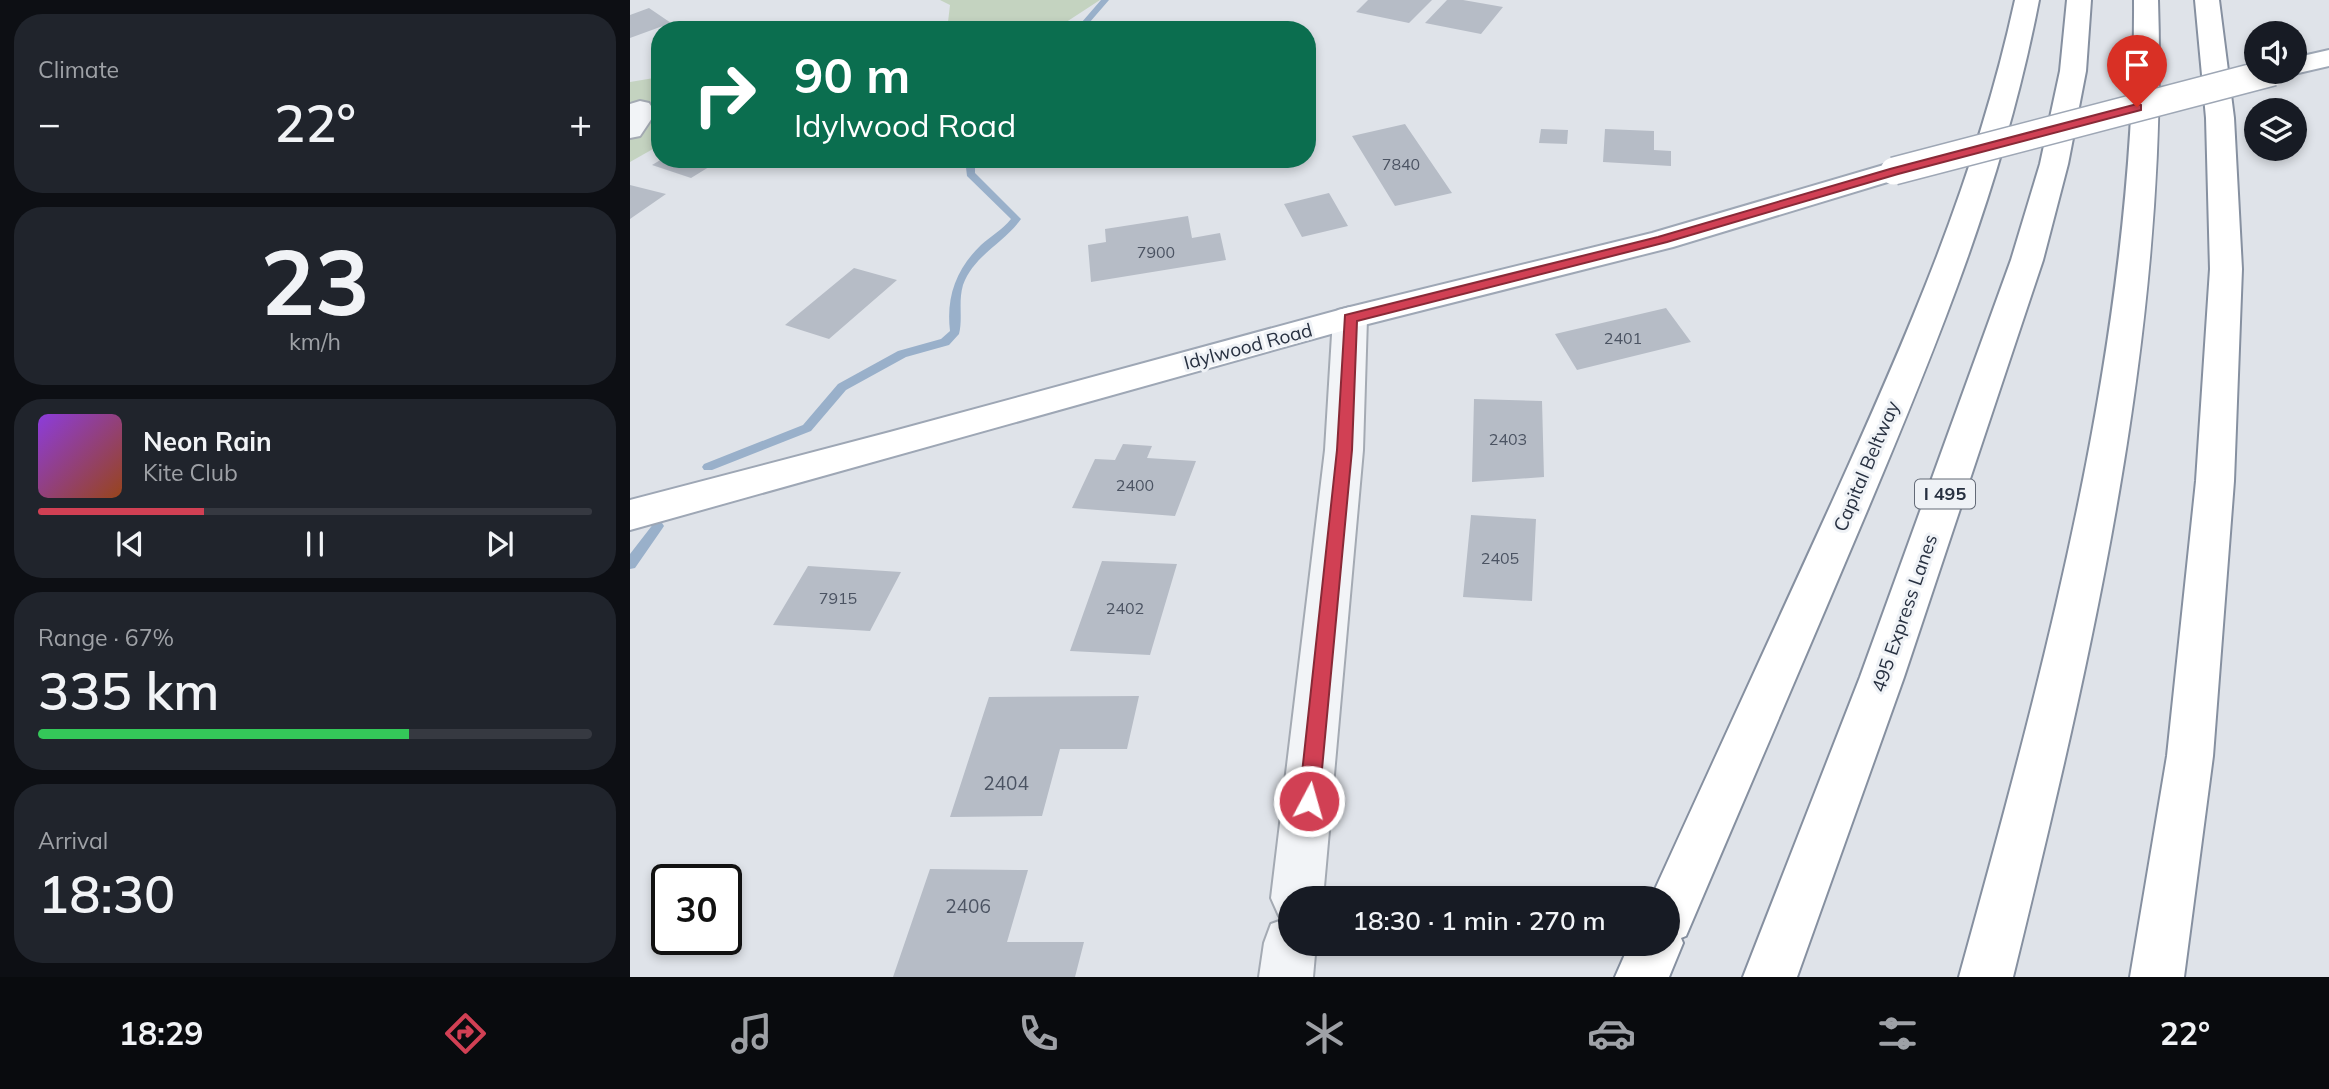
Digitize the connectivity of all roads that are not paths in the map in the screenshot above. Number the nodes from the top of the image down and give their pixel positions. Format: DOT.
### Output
graph roads {
  1 [pos="2027,0"];
  2 [pos="2079,0"];
  3 [pos="2146,0"];
  4 [pos="2207,0"];
  5 [pos="2329,58"];
  6 [pos="2307,63"];
  7 [pos="2244,80"];
  8 [pos="1350,318"];
  9 [pos="630,515"];
  10 [pos="1298,886"];
  11 [pos="1680,891"];
  12 [pos="1288,956"];
  13 [pos="1651,956"];
  14 [pos="1286,977"];
  15 [pos="1642,977"];
  16 [pos="1770,977"];
  17 [pos="1986,977"];
  18 [pos="2157,977"];
  1 -- 11 [label="main road, Capital Beltway"];
  2 -- 16 [label="main road, 495 Express Lanes / I 495"];
  3 -- 17 [label="main road"];
  4 -- 18 [label="main road"];
  5 -- 6 [label="main road"];
  7 -- 8 [label="main road, Idylwood Road, bridge"];
  8 -- 9 [label="main road, Idylwood Road"];
  8 -- 10 [label="street"];
  12 -- 14 [label="street"];
  13 -- 15 [label="main road"];
}
